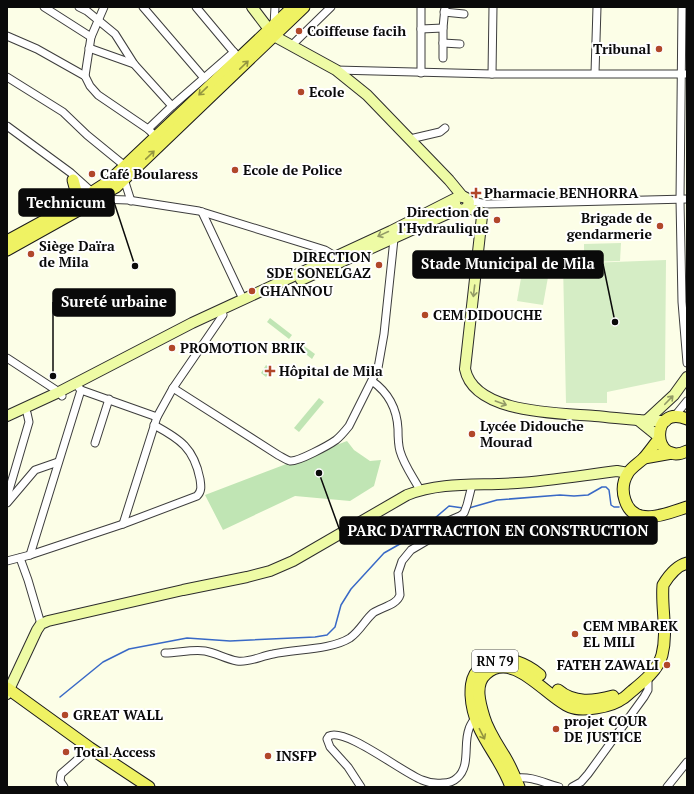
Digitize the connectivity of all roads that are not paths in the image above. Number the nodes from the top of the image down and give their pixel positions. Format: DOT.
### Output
graph roads {
  1 [pos="44,7"];
  2 [pos="79,7"];
  3 [pos="104,7"];
  4 [pos="143,7"];
  5 [pos="196,7"];
  6 [pos="252,7"];
  7 [pos="275,7"];
  8 [pos="293,7"];
  9 [pos="304,7"];
  10 [pos="331,7"];
  11 [pos="421,7"];
  12 [pos="493,7"];
  13 [pos="598,7"];
  14 [pos="682,7"];
  15 [pos="444,10"];
  16 [pos="464,14"];
  17 [pos="98,20"];
  18 [pos="443,28"];
  19 [pos="421,29"];
  20 [pos="272,30"];
  21 [pos="7,36"];
  22 [pos="91,37"];
  23 [pos="444,43"];
  24 [pos="460,44"];
  25 [pos="291,46"];
  26 [pos="89,48"];
  27 [pos="236,55"];
  28 [pos="443,58"];
  29 [pos="134,64"];
  30 [pos="336,70"];
  31 [pos="421,73"];
  32 [pos="492,74"];
  33 [pos="595,74"];
  34 [pos="685,74"];
  35 [pos="85,76"];
  36 [pos="7,77"];
  37 [pos="204,78"];
  38 [pos="172,106"];
  39 [pos="7,126"];
  40 [pos="445,128"];
  41 [pos="7,132"];
  42 [pos="152,133"];
  43 [pos="410,139"];
  44 [pos="125,166"];
  45 [pos="124,179"];
  46 [pos="73,180"];
  47 [pos="92,196"];
  48 [pos="684,199"];
  49 [pos="131,201"];
  50 [pos="461,202"];
  51 [pos="74,204"];
  52 [pos="484,208"];
  53 [pos="202,212"];
  54 [pos="394,239"];
  55 [pos="7,241"];
  56 [pos="7,250"];
  57 [pos="335,256"];
  58 [pos="243,299"];
  59 [pos="684,302"];
  60 [pos="223,315"];
  61 [pos="7,358"];
  62 [pos="687,363"];
  63 [pos="687,377"];
  64 [pos="372,381"];
  65 [pos="173,388"];
  66 [pos="80,389"];
  67 [pos="61,394"];
  68 [pos="109,400"];
  69 [pos="687,401"];
  70 [pos="28,413"];
  71 [pos="7,416"];
  72 [pos="157,418"];
  73 [pos="670,419"];
  74 [pos="687,419"];
  75 [pos="643,420"];
  76 [pos="7,422"];
  77 [pos="154,425"];
  78 [pos="659,438"];
  79 [pos="95,443"];
  80 [pos="687,451"];
  81 [pos="672,453"];
  82 [pos="644,458"];
  83 [pos="58,462"];
  84 [pos="628,473"];
  85 [pos="472,485"];
  86 [pos="420,490"];
  87 [pos="7,497"];
  88 [pos="7,503"];
  89 [pos="687,507"];
  90 [pos="123,524"];
  91 [pos="30,555"];
  92 [pos="20,558"];
  93 [pos="7,561"];
  94 [pos="687,563"];
  95 [pos="41,624"];
  96 [pos="165,653"];
  97 [pos="647,677"];
  98 [pos="7,692"];
  99 [pos="630,693"];
  100 [pos="19,701"];
  101 [pos="475,718"];
  102 [pos="86,752"];
  103 [pos="687,762"];
  104 [pos="515,784"];
  105 [pos="542,784"];
  106 [pos="64,787"];
  107 [pos="138,787"];
  108 [pos="149,787"];
  109 [pos="361,787"];
  110 [pos="559,787"];
  111 [pos="572,787"];
  112 [pos="667,787"];
  1 -- 22 [label="street"];
  2 -- 17 [label="street"];
  3 -- 17 [label="street"];
  4 -- 37 [label="street"];
  5 -- 27 [label="street"];
  6 -- 20 [label="main road"];
  7 -- 20 [label="street"];
  8 -- 20 [label="main road"];
  9 -- 20 [label="main road"];
  10 -- 25 [label="street"];
  11 -- 19 [label="street"];
  12 -- 32 [label="street"];
  13 -- 33 [label="street"];
  14 -- 34 [label="street"];
  15 -- 16 [label="street"];
  15 -- 18 [label="street"];
  17 -- 22 [label="street"];
  17 -- 29 [label="street"];
  18 -- 19 [label="street"];
  18 -- 23 [label="street"];
  19 -- 31 [label="street"];
  20 -- 25 [label="main road"];
  20 -- 27 [label="main road"];
  45 -- 20 [label="main road, one-way"];
  21 -- 35 [label="street"];
  22 -- 26 [label="street"];
  23 -- 24 [label="street"];
  23 -- 28 [label="street"];
  25 -- 30 [label="main road"];
  26 -- 29 [label="street"];
  26 -- 35 [label="street"];
  27 -- 37 [label="street"];
  27 -- 42 [label="main road, one-way"];
  29 -- 38 [label="street"];
  30 -- 31 [label="street"];
  30 -- 43 [label="main road"];
  31 -- 32 [label="street"];
  32 -- 33 [label="street"];
  33 -- 34 [label="street"];
  34 -- 48 [label="street"];
  35 -- 42 [label="street"];
  36 -- 44 [label="street"];
  37 -- 38 [label="street"];
  38 -- 42 [label="street"];
  39 -- 47 [label="street"];
  40 -- 43 [label="street"];
  41 -- 46 [label="street"];
  42 -- 44 [label="main road"];
  43 -- 50 [label="main road"];
  44 -- 47 [label="main road"];
  45 -- 47 [label="main road"];
  45 -- 49 [label="street"];
  46 -- 47 [label="street"];
  46 -- 51 [label="main road"];
  47 -- 49 [label="street"];
  47 -- 51 [label="main road"];
  47 -- 56 [label="main road"];
  48 -- 52 [label="street"];
  48 -- 59 [label="street"];
  49 -- 53 [label="street"];
  50 -- 52 [label="main road"];
  50 -- 54 [label="main road"];
  50 -- 57 [label="main road, one-way"];
  51 -- 55 [label="main road"];
  52 -- 75 [label="main road, one-way"];
  53 -- 57 [label="street"];
  53 -- 58 [label="street"];
  54 -- 60 [label="main road"];
  54 -- 64 [label="street"];
  57 -- 58 [label="main road"];
  58 -- 67 [label="main road"];
  59 -- 62 [label="street"];
  60 -- 65 [label="street"];
  60 -- 66 [label="main road"];
  61 -- 67 [label="street"];
  75 -- 63 [label="main road, one-way"];
  64 -- 65 [label="street"];
  64 -- 86 [label="street"];
  65 -- 72 [label="street"];
  66 -- 67 [label="main road"];
  66 -- 68 [label="street"];
  66 -- 83 [label="street"];
  67 -- 70 [label="main road"];
  67 -- 71 [label="main road"];
  68 -- 72 [label="street"];
  68 -- 79 [label="street"];
  69 -- 73 [label="street"];
  70 -- 76 [label="main road"];
  70 -- 87 [label="street"];
  72 -- 77 [label="street"];
  73 -- 74 [label="main road"];
  73 -- 75 [label="main road"];
  73 -- 78 [label="main road"];
  75 -- 78 [label="main road"];
  77 -- 90 [label="street"];
  77 -- 90 [label="street"];
  78 -- 81 [label="main road"];
  78 -- 82 [label="main road"];
  80 -- 81 [label="main road"];
  81 -- 82 [label="main road"];
  82 -- 84 [label="main road"];
  83 -- 88 [label="street"];
  83 -- 91 [label="street"];
  84 -- 85 [label="main road"];
  84 -- 89 [label="main road"];
  85 -- 86 [label="main road"];
  85 -- 96 [label="street"];
  86 -- 95 [label="main road"];
  90 -- 91 [label="street"];
  91 -- 92 [label="street"];
  92 -- 93 [label="street"];
  92 -- 95 [label="street"];
  94 -- 97 [label="main road, RN 79"];
  95 -- 98 [label="main road"];
  97 -- 99 [label="main road, RN 79"];
  97 -- 111 [label="street"];
  98 -- 100 [label="main road"];
  99 -- 101 [label="main road, RN 79"];
  99 -- 104 [label="main road, RN 79"];
  100 -- 102 [label="main road"];
  100 -- 108 [label="main road"];
  101 -- 104 [label="main road, RN 79, one-way"];
  101 -- 109 [label="street"];
  102 -- 106 [label="street"];
  102 -- 107 [label="main road"];
  103 -- 112 [label="street"];
  104 -- 105 [label="street"];
  105 -- 110 [label="street"];
}
